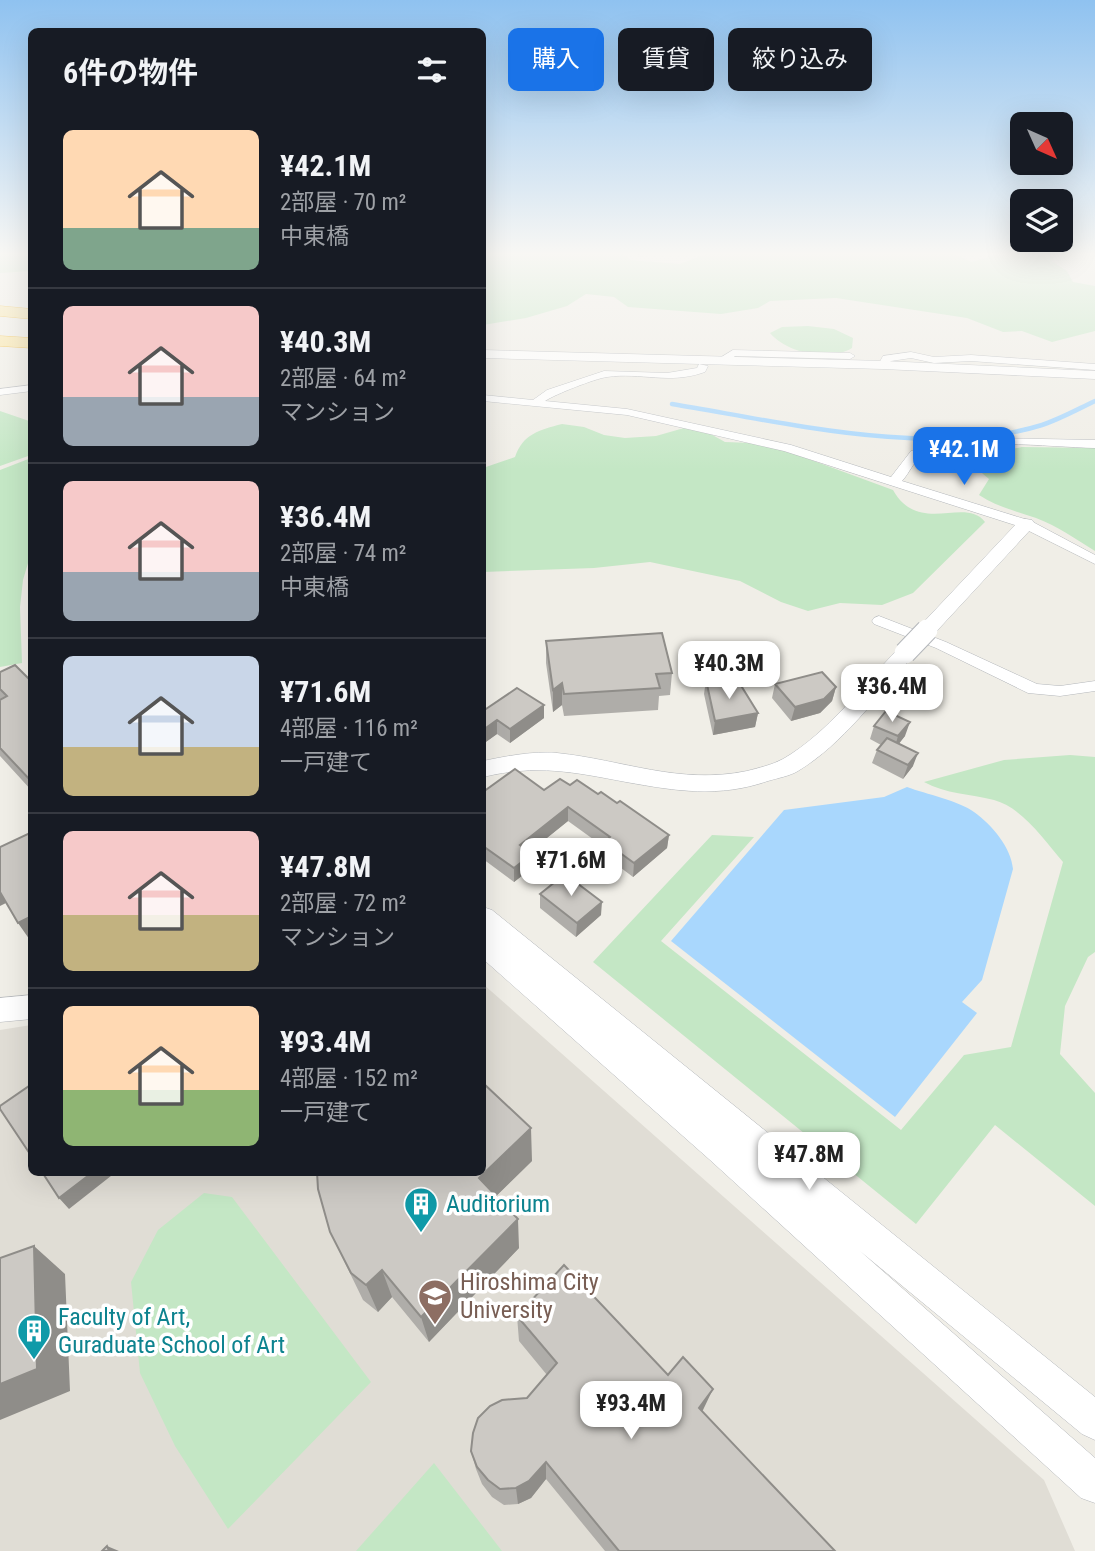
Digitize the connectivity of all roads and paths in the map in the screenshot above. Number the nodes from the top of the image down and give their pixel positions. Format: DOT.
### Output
graph roads {
  1 [pos="0,341"];
  2 [pos="28,343"];
  3 [pos="486,354"];
  4 [pos="850,356"];
  5 [pos="486,360"];
  6 [pos="724,360"];
  7 [pos="883,365"];
  8 [pos="702,366"];
  9 [pos="1095,367"];
  10 [pos="1095,375"];
  11 [pos="1095,380"];
  12 [pos="28,389"];
  13 [pos="0,393"];
  14 [pos="486,398"];
  15 [pos="537,402"];
  16 [pos="1095,444"];
  17 [pos="892,483"];
  18 [pos="1026,524"];
  19 [pos="1095,559"];
  20 [pos="879,621"];
  21 [pos="1095,686"];
  22 [pos="486,768"];
  23 [pos="486,921"];
  24 [pos="486,946"];
  25 [pos="28,1007"];
  26 [pos="0,1010"];
  27 [pos="1095,1421"];
  28 [pos="1095,1484"];
  1 -- 2 [label="highway"];
  3 -- 6 [label="street"];
  4 -- 6 [label="street"];
  5 -- 8 [label="street"];
  6 -- 7 [label="street"];
  7 -- 9 [label="street"];
  7 -- 10 [label="street"];
  8 -- 11 [label="street"];
  8 -- 15 [label="street"];
  12 -- 13 [label="street"];
  14 -- 15 [label="street"];
  15 -- 17 [label="street"];
  16 -- 17 [label="street"];
  17 -- 18 [label="street"];
  18 -- 19 [label="street"];
  18 -- 22 [label="street, bridge"];
  20 -- 21 [label="street"];
  23 -- 27 [label="street"];
  24 -- 28 [label="street"];
  25 -- 26 [label="street"];
}
